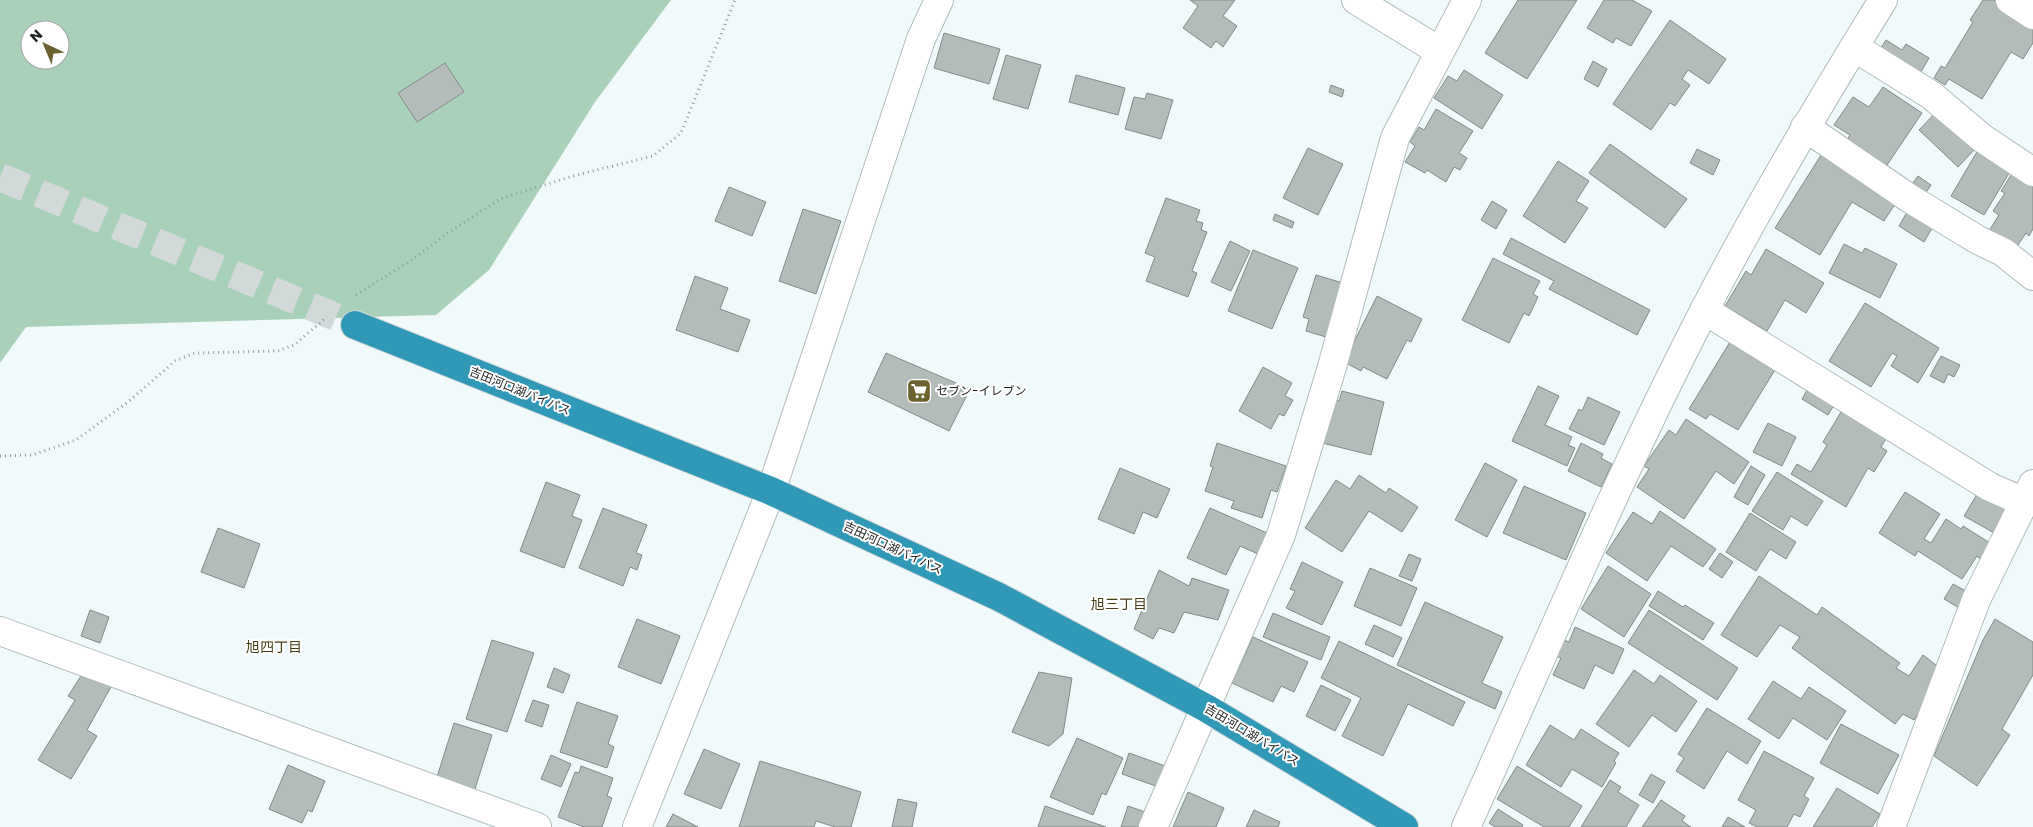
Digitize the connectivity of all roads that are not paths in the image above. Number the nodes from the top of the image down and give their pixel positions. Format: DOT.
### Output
graph roads {
  1 [pos="939,0"];
  2 [pos="1356,0"];
  3 [pos="1467,0"];
  4 [pos="1883,0"];
  5 [pos="2010,0"];
  6 [pos="2033,15"];
  7 [pos="1854,47"];
  8 [pos="1439,51"];
  9 [pos="1805,127"];
  10 [pos="2033,172"];
  11 [pos="2033,276"];
  12 [pos="1704,310"];
  13 [pos="352,312"];
  14 [pos="771,491"];
  15 [pos="2029,493"];
  16 [pos="0,631"];
  17 [pos="1206,708"];
  18 [pos="537,827"];
  19 [pos="637,827"];
  20 [pos="1153,827"];
  21 [pos="1404,827"];
  22 [pos="1466,827"];
  23 [pos="1891,827"];
  1 -- 14 [label="street"];
  2 -- 8 [label="street"];
  3 -- 8 [label="street"];
  4 -- 7 [label="street"];
  5 -- 6 [label="street"];
  7 -- 9 [label="street"];
  7 -- 10 [label="street"];
  8 -- 17 [label="street"];
  9 -- 11 [label="street"];
  9 -- 12 [label="street"];
  12 -- 15 [label="street"];
  12 -- 22 [label="street"];
  13 -- 14 [label="highway, 吉田河口湖バイパス"];
  14 -- 17 [label="highway, 吉田河口湖バイパス"];
  14 -- 19 [label="street"];
  15 -- 23 [label="street"];
  16 -- 18 [label="street"];
  17 -- 20 [label="street"];
  17 -- 21 [label="highway, 吉田河口湖バイパス"];
}
